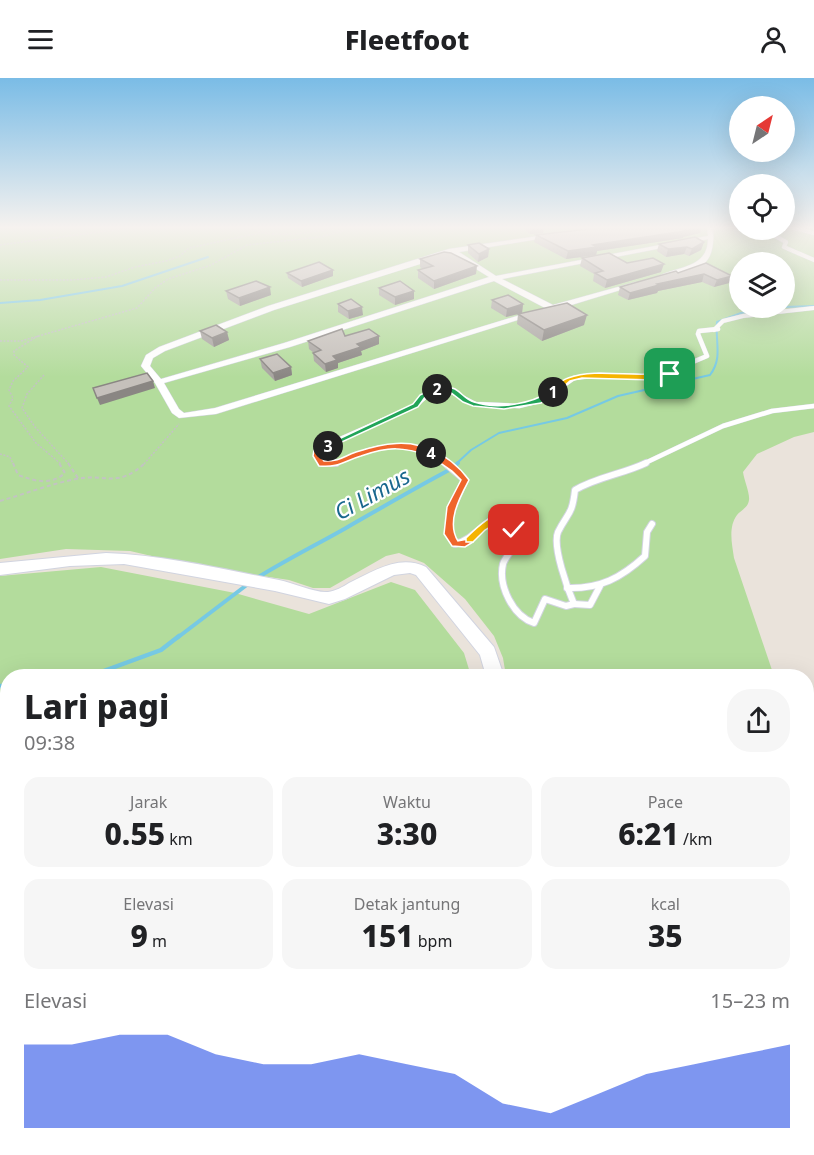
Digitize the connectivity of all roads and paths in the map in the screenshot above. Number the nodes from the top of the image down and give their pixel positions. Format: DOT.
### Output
graph roads {
  1 [pos="103,277"];
  2 [pos="174,277"];
  3 [pos="366,277"];
  4 [pos="499,277"];
  5 [pos="660,277"];
  6 [pos="495,278"];
  7 [pos="0,280"];
  8 [pos="552,308"];
  9 [pos="814,308"];
  10 [pos="40,334"];
  11 [pos="0,341"];
  12 [pos="44,375"];
  13 [pos="159,382"];
  14 [pos="814,406"];
  15 [pos="182,416"];
  16 [pos="0,454"];
  17 [pos="78,478"];
  18 [pos="0,501"];
  19 [pos="652,524"];
  20 [pos="0,569"];
  21 [pos="600,586"];
  22 [pos="567,588"];
  23 [pos="574,604"];
  24 [pos="493,669"];
  1 -- 7 [label="path"];
  2 -- 10 [label="path"];
  3 -- 13 [label="street"];
  4 -- 6 [label="street"];
  5 -- 8 [label="street"];
  6 -- 8 [label="street"];
  6 -- 13 [label="street"];
  8 -- 15 [label="street"];
  9 -- 23 [label="lane"];
  10 -- 11 [label="path"];
  10 -- 16 [label="path"];
  12 -- 17 [label="path"];
  13 -- 15 [label="street"];
  14 -- 22 [label="lane"];
  15 -- 17 [label="path"];
  17 -- 18 [label="path"];
  19 -- 21 [label="lane"];
  20 -- 24 [label="street"];
  21 -- 22 [label="lane"];
  21 -- 23 [label="lane"];
  22 -- 23 [label="lane"];
}
